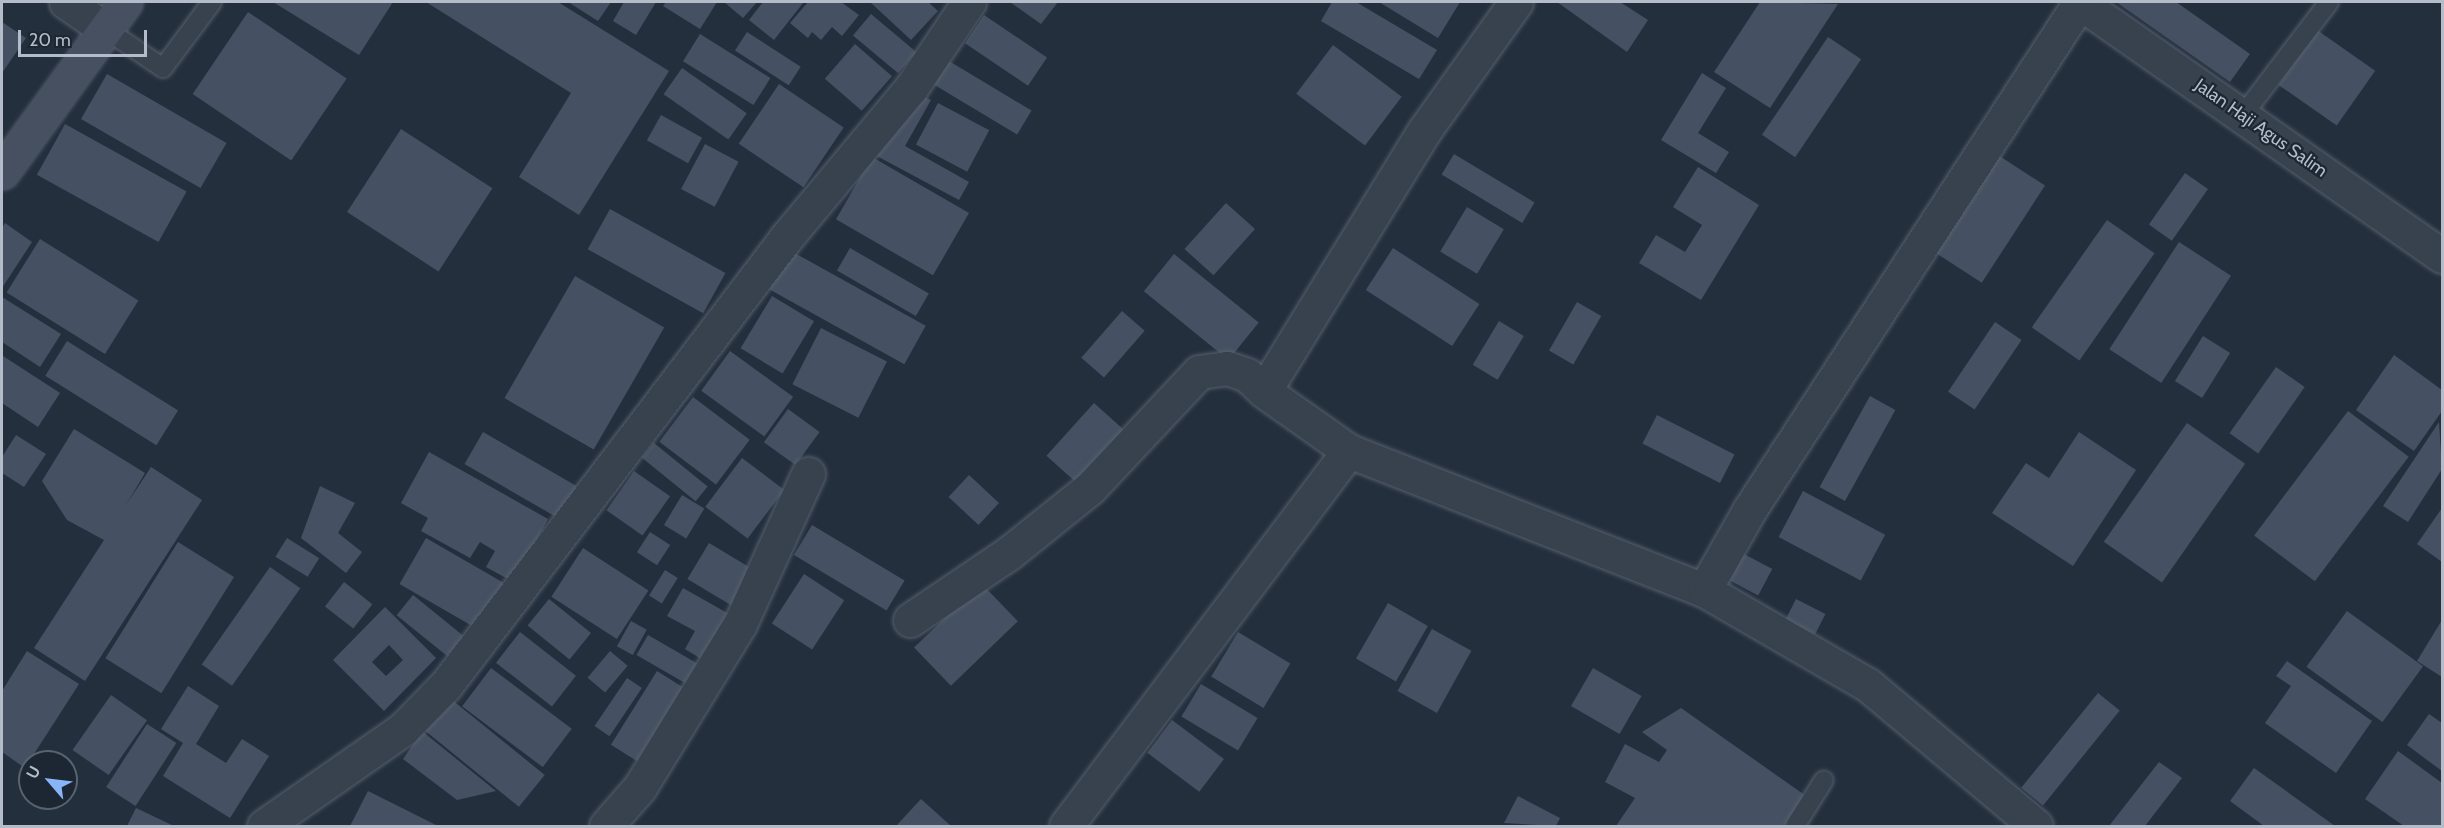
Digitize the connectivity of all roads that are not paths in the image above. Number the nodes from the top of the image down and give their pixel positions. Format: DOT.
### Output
graph roads {
  1 [pos="66,2"];
  2 [pos="125,2"];
  3 [pos="212,2"];
  4 [pos="969,2"];
  5 [pos="1516,2"];
  6 [pos="2079,2"];
  7 [pos="2329,2"];
  8 [pos="105,29"];
  9 [pos="2243,115"];
  10 [pos="2,172"];
  11 [pos="2442,256"];
  12 [pos="1264,391"];
  13 [pos="1349,451"];
  14 [pos="808,474"];
  15 [pos="1704,590"];
  16 [pos="910,620"];
  17 [pos="1824,780"];
  18 [pos="264,826"];
  19 [pos="606,826"];
  20 [pos="1066,826"];
  21 [pos="1795,826"];
  22 [pos="2036,826"];
  1 -- 8 [label="street"];
  2 -- 8 [label="main road"];
  3 -- 8 [label="lane"];
  4 -- 18 [label="street"];
  5 -- 12 [label="street"];
  6 -- 9 [label="street, Jalan Haji Agus Salim"];
  6 -- 15 [label="street"];
  7 -- 9 [label="lane"];
  8 -- 10 [label="main road"];
  9 -- 11 [label="street, Jalan Haji Agus Salim"];
  12 -- 13 [label="street"];
  12 -- 16 [label="street"];
  13 -- 15 [label="street"];
  13 -- 20 [label="street"];
  14 -- 19 [label="street"];
  15 -- 22 [label="street"];
  17 -- 21 [label="lane"];
}
